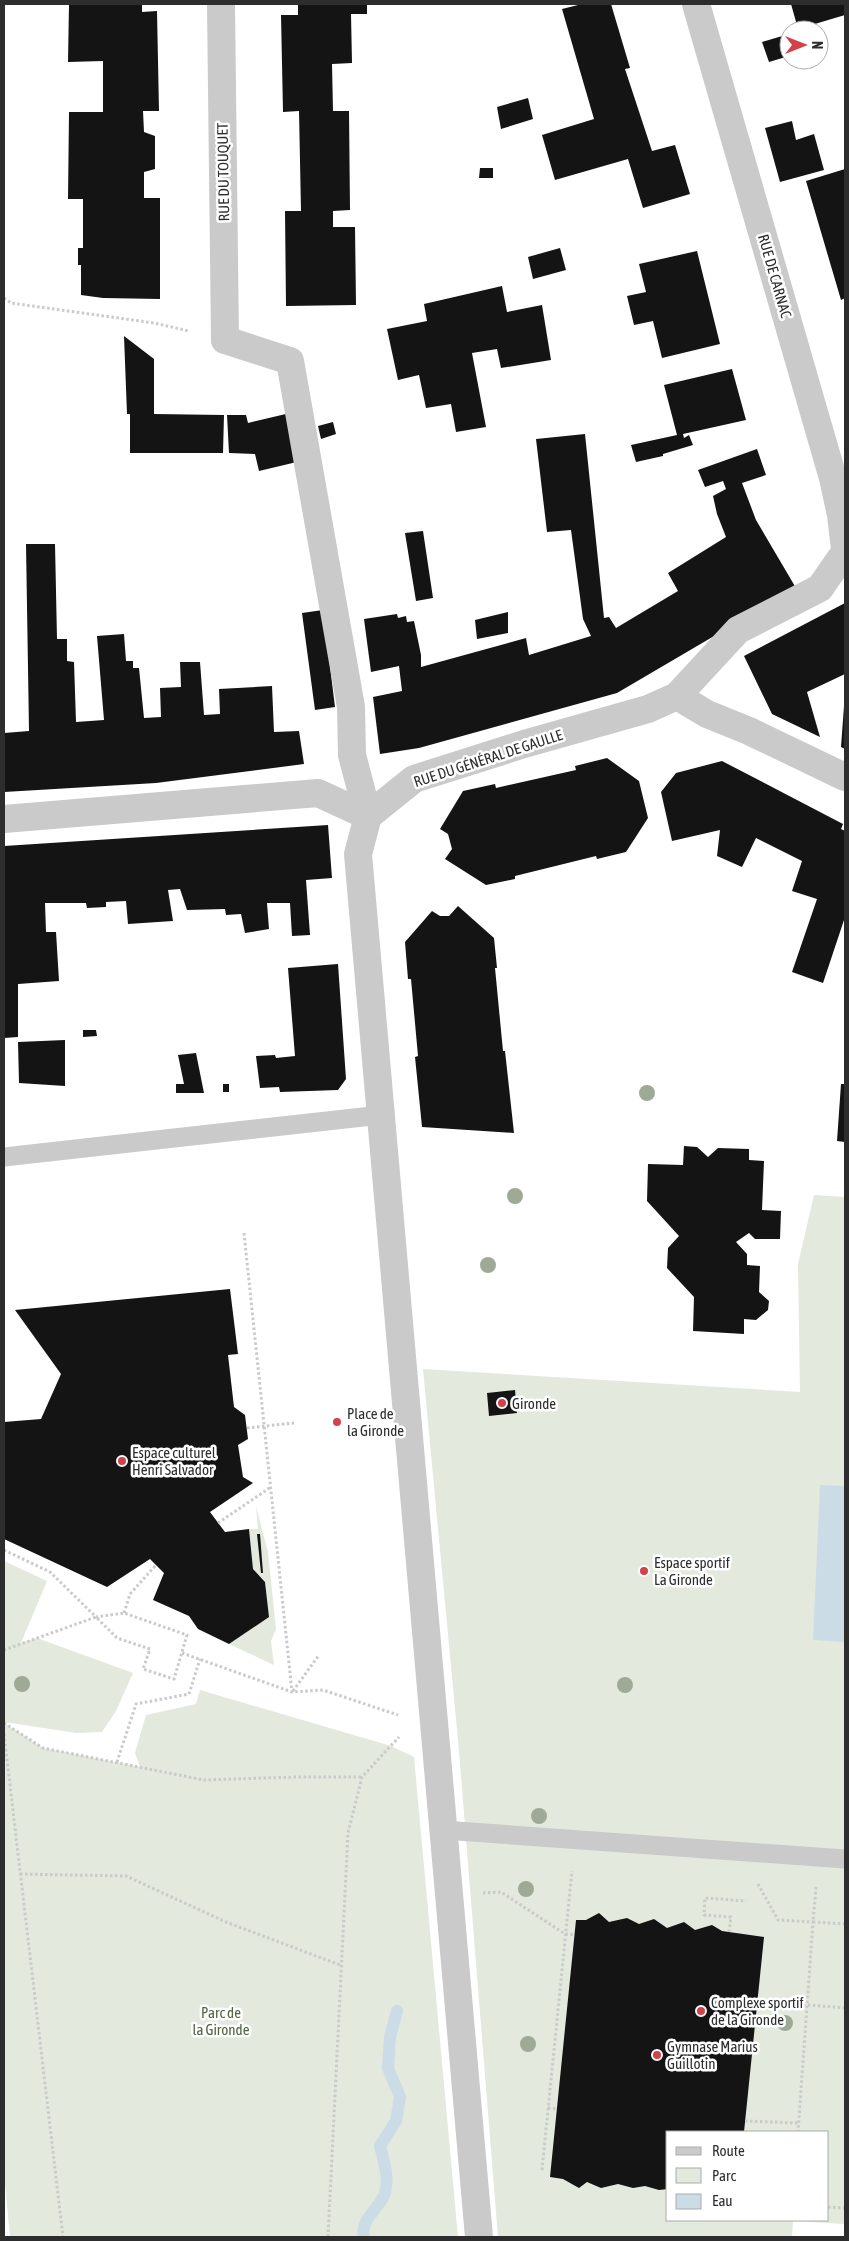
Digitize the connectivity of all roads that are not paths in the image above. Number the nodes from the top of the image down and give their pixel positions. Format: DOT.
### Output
graph roads {
  1 [pos="221,4"];
  2 [pos="696,4"];
  3 [pos="845,551"];
  4 [pos="677,696"];
  5 [pos="845,777"];
  6 [pos="368,816"];
  7 [pos="4,819"];
  8 [pos="381,1115"];
  9 [pos="4,1157"];
  10 [pos="443,1830"];
  11 [pos="845,1859"];
  12 [pos="479,2237"];
  1 -- 6 [label="street, RUE DU TOUQUET"];
  2 -- 3 [label="street, RUE DE CARNAC"];
  3 -- 4 [label="street"];
  4 -- 5 [label="street"];
  4 -- 6 [label="street, RUE DU GÉNÉRAL DE GAULLE"];
  6 -- 7 [label="street"];
  6 -- 8 [label="street"];
  8 -- 9 [label="lane"];
  8 -- 10 [label="street"];
  10 -- 11 [label="lane"];
  10 -- 12 [label="street"];
}
